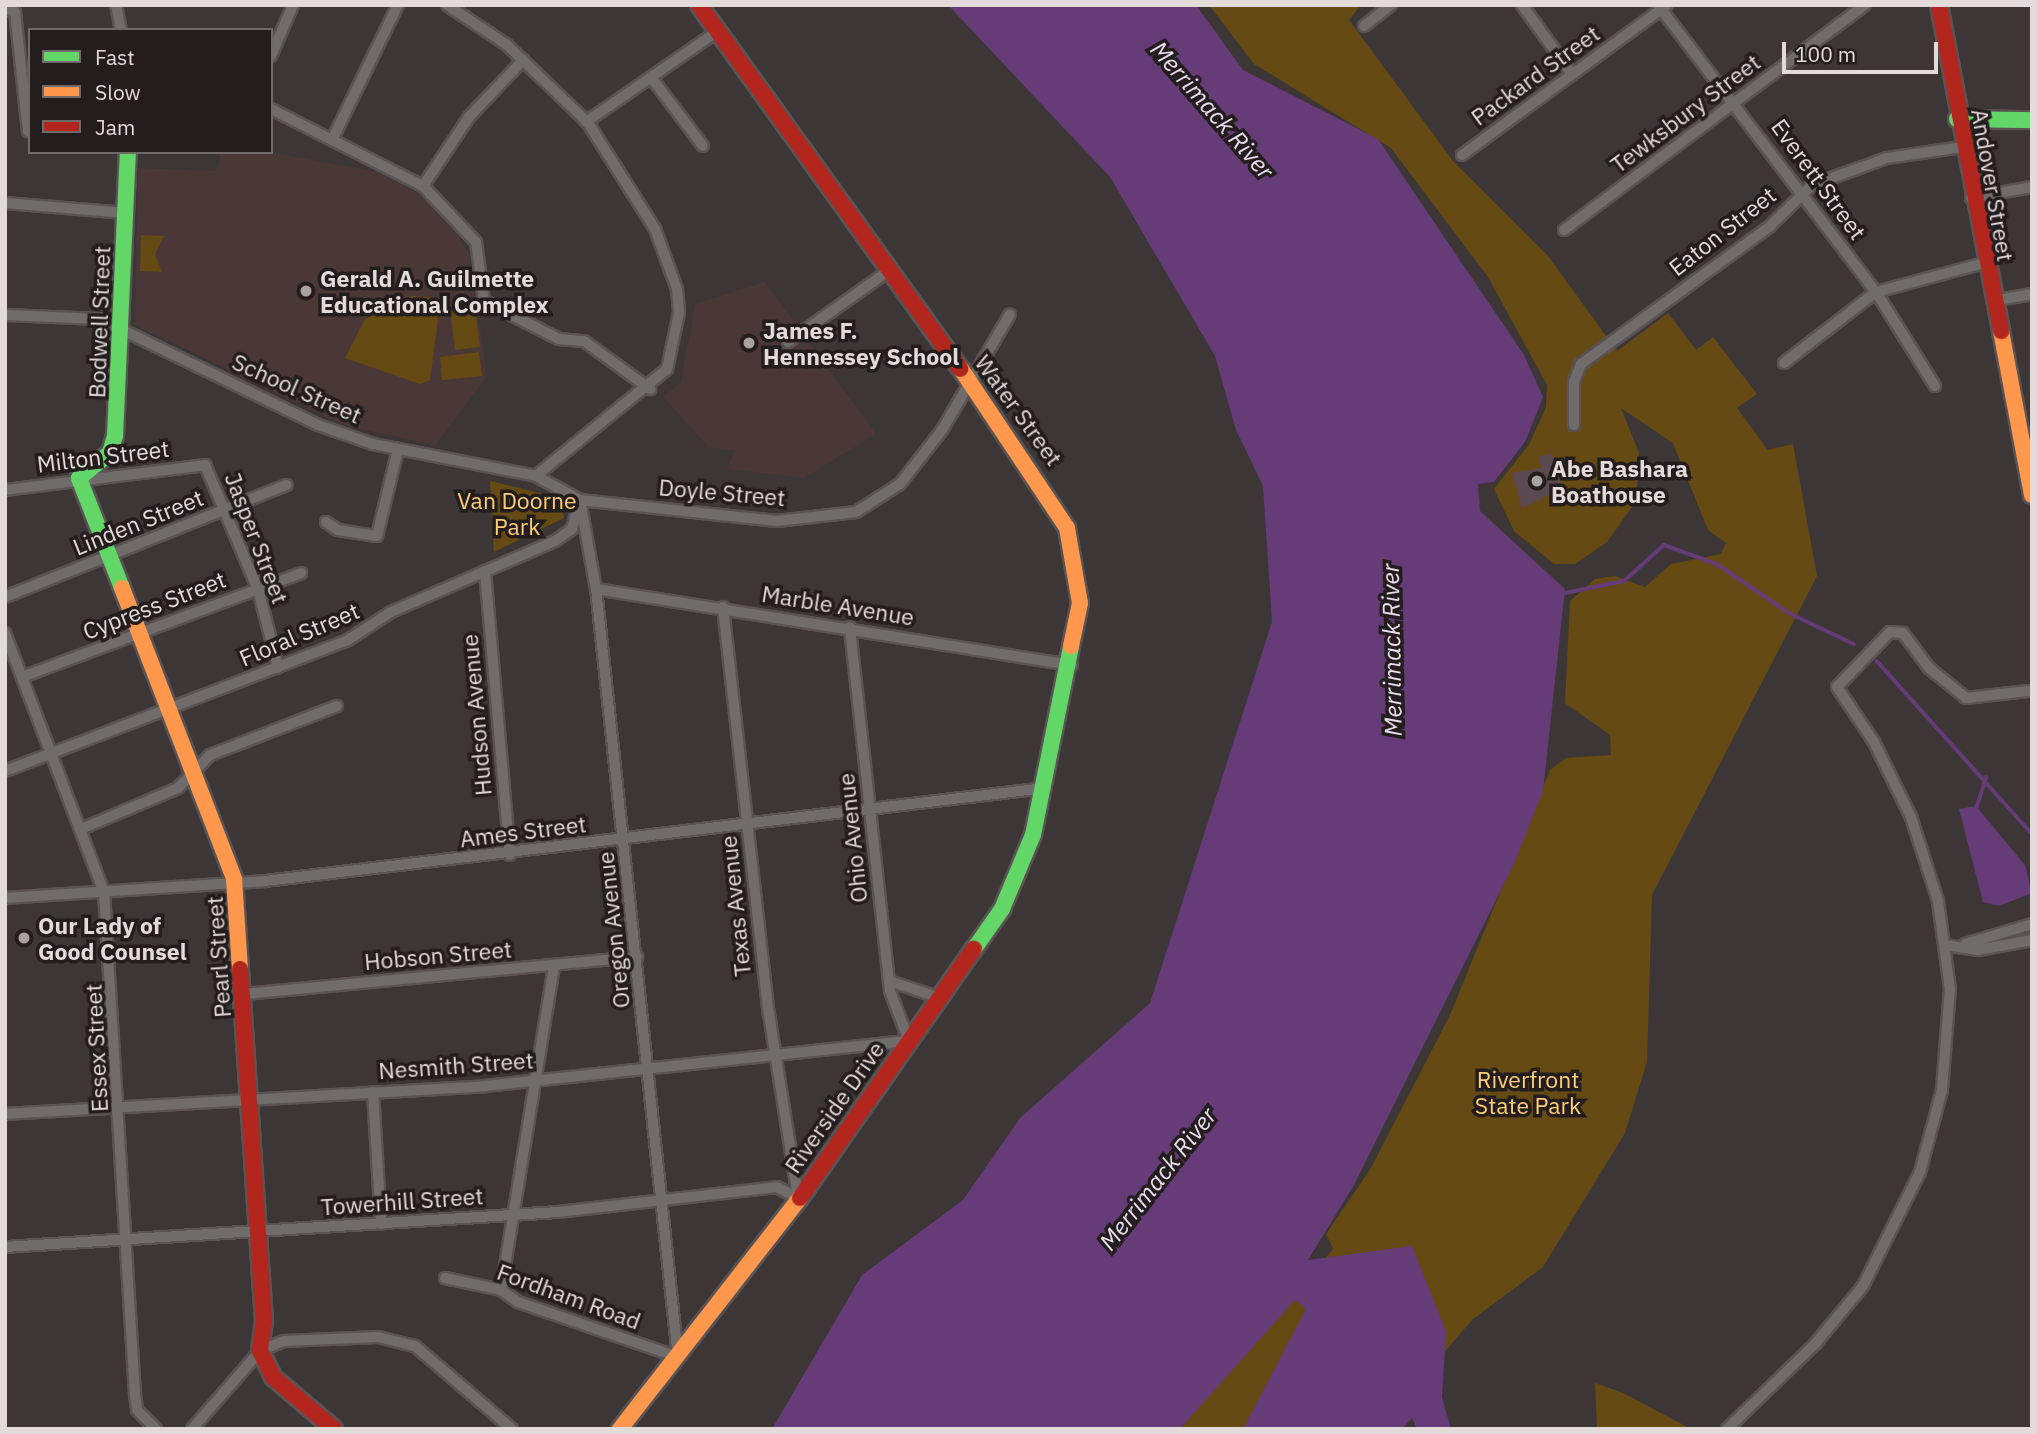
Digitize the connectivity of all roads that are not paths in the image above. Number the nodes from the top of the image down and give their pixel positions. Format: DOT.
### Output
graph roads {
  1 [pos="116,5"];
  2 [pos="293,5"];
  3 [pos="398,5"];
  4 [pos="447,5"];
  5 [pos="699,5"];
  6 [pos="1391,5"];
  7 [pos="1522,5"];
  8 [pos="1865,5"];
  9 [pos="1939,5"];
  10 [pos="1662,7"];
  11 [pos="5,9"];
  12 [pos="1364,26"];
  13 [pos="121,28"];
  14 [pos="718,31"];
  15 [pos="273,51"];
  16 [pos="523,60"];
  17 [pos="1573,74"];
  18 [pos="651,77"];
  19 [pos="1735,101"];
  20 [pos="273,110"];
  21 [pos="1957,120"];
  22 [pos="2032,120"];
  23 [pos="586,122"];
  24 [pos="28,131"];
  25 [pos="333,138"];
  26 [pos="703,146"];
  27 [pos="1962,147"];
  28 [pos="128,154"];
  29 [pos="1462,155"];
  30 [pos="424,186"];
  31 [pos="2032,187"];
  32 [pos="1803,193"];
  33 [pos="1971,198"];
  34 [pos="5,203"];
  35 [pos="126,213"];
  36 [pos="1564,230"];
  37 [pos="1984,263"];
  38 [pos="890,270"];
  39 [pos="1877,292"];
  40 [pos="2032,294"];
  41 [pos="1992,301"];
  42 [pos="1010,314"];
  43 [pos="5,315"];
  44 [pos="123,329"];
  45 [pos="788,342"];
  46 [pos="1784,363"];
  47 [pos="971,382"];
  48 [pos="1935,386"];
  49 [pos="650,389"];
  50 [pos="1574,425"];
  51 [pos="398,449"];
  52 [pos="205,465"];
  53 [pos="536,476"];
  54 [pos="79,478"];
  55 [pos="287,485"];
  56 [pos="5,490"];
  57 [pos="2032,495"];
  58 [pos="580,499"];
  59 [pos="226,509"];
  60 [pos="326,522"];
  61 [pos="109,556"];
  62 [pos="485,571"];
  63 [pos="301,573"];
  64 [pos="258,589"];
  65 [pos="596,589"];
  66 [pos="5,597"];
  67 [pos="723,607"];
  68 [pos="850,627"];
  69 [pos="5,633"];
  70 [pos="139,634"];
  71 [pos="1072,665"];
  72 [pos="278,667"];
  73 [pos="22,677"];
  74 [pos="2028,691"];
  75 [pos="337,706"];
  76 [pos="168,709"];
  77 [pos="51,753"];
  78 [pos="5,771"];
  79 [pos="193,775"];
  80 [pos="1045,789"];
  81 [pos="870,811"];
  82 [pos="748,825"];
  83 [pos="81,829"];
  84 [pos="624,841"];
  85 [pos="510,855"];
  86 [pos="235,884"];
  87 [pos="104,892"];
  88 [pos="5,898"];
  89 [pos="2032,924"];
  90 [pos="2032,940"];
  91 [pos="1965,944"];
  92 [pos="1945,945"];
  93 [pos="637,957"];
  94 [pos="554,965"];
  95 [pos="889,981"];
  96 [pos="244,994"];
  97 [pos="940,998"];
  98 [pos="909,1041"];
  99 [pos="774,1056"];
  100 [pos="649,1070"];
  101 [pos="534,1081"];
  102 [pos="373,1092"];
  103 [pos="250,1099"];
  104 [pos="121,1107"];
  105 [pos="5,1114"];
  106 [pos="798,1198"];
  107 [pos="663,1199"];
  108 [pos="511,1215"];
  109 [pos="381,1224"];
  110 [pos="258,1233"];
  111 [pos="125,1239"];
  112 [pos="5,1247"];
  113 [pos="445,1278"];
  114 [pos="501,1290"];
  115 [pos="260,1351"];
  116 [pos="678,1357"];
  117 [pos="156,1429"];
  118 [pos="192,1429"];
  119 [pos="334,1429"];
  120 [pos="512,1429"];
  121 [pos="620,1429"];
  122 [pos="1727,1429"];
  1 -- 13 [label="street"];
  2 -- 15 [label="street"];
  3 -- 25 [label="street"];
  4 -- 16 [label="street"];
  5 -- 14 [label="main road, Water Street"];
  6 -- 12 [label="street"];
  7 -- 17 [label="street"];
  8 -- 19 [label="street, Tewksbury Street"];
  9 -- 21 [label="main road, Andover Street"];
  10 -- 17 [label="street, Packard Street"];
  10 -- 19 [label="street, Everett Street"];
  11 -- 24 [label="street"];
  14 -- 18 [label="street"];
  14 -- 38 [label="main road, Water Street"];
  16 -- 23 [label="street"];
  16 -- 30 [label="street"];
  17 -- 29 [label="street, Packard Street"];
  18 -- 23 [label="street"];
  18 -- 26 [label="street"];
  19 -- 32 [label="street, Everett Street"];
  19 -- 36 [label="street, Tewksbury Street"];
  20 -- 25 [label="street"];
  21 -- 22 [label="main road"];
  21 -- 27 [label="main road, Andover Street"];
  23 -- 49 [label="street"];
  25 -- 30 [label="street"];
  27 -- 32 [label="street, Eaton Street"];
  27 -- 33 [label="main road, Andover Street"];
  28 -- 35 [label="main road, Bodwell Street"];
  30 -- 49 [label="street"];
  31 -- 33 [label="street"];
  32 -- 39 [label="street, Everett Street"];
  32 -- 50 [label="street, Eaton Street"];
  33 -- 37 [label="main road, Andover Street"];
  34 -- 35 [label="street"];
  35 -- 44 [label="main road, Bodwell Street"];
  37 -- 39 [label="street"];
  37 -- 41 [label="main road, Andover Street"];
  38 -- 45 [label="street"];
  38 -- 47 [label="main road, Water Street"];
  39 -- 46 [label="street"];
  39 -- 48 [label="street, Everett Street"];
  40 -- 41 [label="street"];
  41 -- 57 [label="main road, Andover Street"];
  42 -- 47 [label="street, Doyle Street"];
  43 -- 44 [label="street, School Street"];
  44 -- 51 [label="street, School Street"];
  44 -- 54 [label="main road, Bodwell Street"];
  47 -- 58 [label="street, Doyle Street"];
  47 -- 71 [label="main road, Water Street"];
  49 -- 53 [label="street"];
  51 -- 53 [label="street, School Street"];
  51 -- 60 [label="street"];
  52 -- 54 [label="street, Milton Street"];
  52 -- 59 [label="street, Jasper Street"];
  53 -- 58 [label="street, School Street"];
  54 -- 56 [label="street, Milton Street"];
  54 -- 61 [label="main road, Pearl Street"];
  55 -- 59 [label="street, Linden Street"];
  58 -- 62 [label="street, Floral Street"];
  58 -- 65 [label="street, Oregon Avenue"];
  59 -- 61 [label="street, Linden Street"];
  59 -- 64 [label="street, Jasper Street"];
  61 -- 66 [label="street, Linden Street"];
  61 -- 70 [label="main road, Pearl Street"];
  62 -- 72 [label="street, Floral Street"];
  62 -- 85 [label="street, Hudson Avenue"];
  63 -- 64 [label="street, Cypress Street"];
  64 -- 70 [label="street, Cypress Street"];
  64 -- 72 [label="street, Jasper Street"];
  65 -- 67 [label="street, Marble Avenue"];
  65 -- 84 [label="street, Oregon Avenue"];
  67 -- 68 [label="street, Marble Avenue"];
  67 -- 82 [label="street, Texas Avenue"];
  68 -- 71 [label="street, Marble Avenue"];
  68 -- 81 [label="street, Ohio Avenue"];
  69 -- 73 [label="street, Essex Street"];
  70 -- 73 [label="street, Cypress Street"];
  70 -- 76 [label="main road, Pearl Street"];
  71 -- 80 [label="main road, Water Street"];
  72 -- 76 [label="street, Floral Street"];
  73 -- 77 [label="street, Essex Street"];
  74 -- 92 [label="street"];
  75 -- 79 [label="street"];
  76 -- 77 [label="street, Floral Street"];
  76 -- 79 [label="main road, Pearl Street"];
  77 -- 78 [label="street, Floral Street"];
  77 -- 83 [label="street, Essex Street"];
  79 -- 83 [label="street"];
  79 -- 86 [label="main road, Pearl Street"];
  80 -- 81 [label="street, Ames Street"];
  80 -- 97 [label="main road, Riverside Drive"];
  81 -- 82 [label="street, Ames Street"];
  81 -- 95 [label="street, Ohio Avenue"];
  82 -- 84 [label="street, Ames Street"];
  82 -- 99 [label="street, Texas Avenue"];
  83 -- 87 [label="street, Essex Street"];
  84 -- 85 [label="street, Ames Street"];
  84 -- 93 [label="street, Oregon Avenue"];
  85 -- 86 [label="street, Ames Street"];
  86 -- 87 [label="street, Ames Street"];
  86 -- 96 [label="main road, Pearl Street"];
  87 -- 88 [label="street, Ames Street"];
  87 -- 104 [label="street, Essex Street"];
  89 -- 91 [label="street"];
  90 -- 91 [label="street"];
  91 -- 92 [label="street"];
  92 -- 122 [label="street"];
  93 -- 94 [label="street, Hobson Street"];
  93 -- 100 [label="street, Oregon Avenue"];
  94 -- 96 [label="street, Hobson Street"];
  94 -- 101 [label="street"];
  95 -- 97 [label="street"];
  95 -- 98 [label="street, Ohio Avenue"];
  96 -- 103 [label="main road, Pearl Street"];
  97 -- 98 [label="main road, Riverside Drive"];
  98 -- 99 [label="street, Nesmith Street"];
  98 -- 106 [label="main road, Riverside Drive"];
  99 -- 100 [label="street, Nesmith Street"];
  99 -- 106 [label="street, Texas Avenue"];
  100 -- 101 [label="street, Nesmith Street"];
  100 -- 107 [label="street, Oregon Avenue"];
  101 -- 102 [label="street, Nesmith Street"];
  101 -- 108 [label="street"];
  102 -- 103 [label="street, Nesmith Street"];
  102 -- 109 [label="street"];
  103 -- 104 [label="street, Nesmith Street"];
  103 -- 110 [label="main road, Pearl Street"];
  104 -- 105 [label="street, Nesmith Street"];
  104 -- 111 [label="street, Essex Street"];
  106 -- 107 [label="street, Towerhill Street"];
  106 -- 116 [label="main road, Riverside Drive"];
  107 -- 108 [label="street, Towerhill Street"];
  107 -- 116 [label="street, Oregon Avenue"];
  108 -- 109 [label="street, Towerhill Street"];
  108 -- 114 [label="street"];
  109 -- 110 [label="street, Towerhill Street"];
  110 -- 111 [label="street, Towerhill Street"];
  110 -- 115 [label="main road, Pearl Street"];
  111 -- 112 [label="street, Towerhill Street"];
  111 -- 117 [label="street, Essex Street"];
  113 -- 114 [label="street, Fordham Road"];
  114 -- 116 [label="street, Fordham Road"];
  115 -- 118 [label="street"];
  115 -- 119 [label="main road, Pearl Street"];
  115 -- 120 [label="street"];
  116 -- 121 [label="main road, Riverside Drive"];
}
